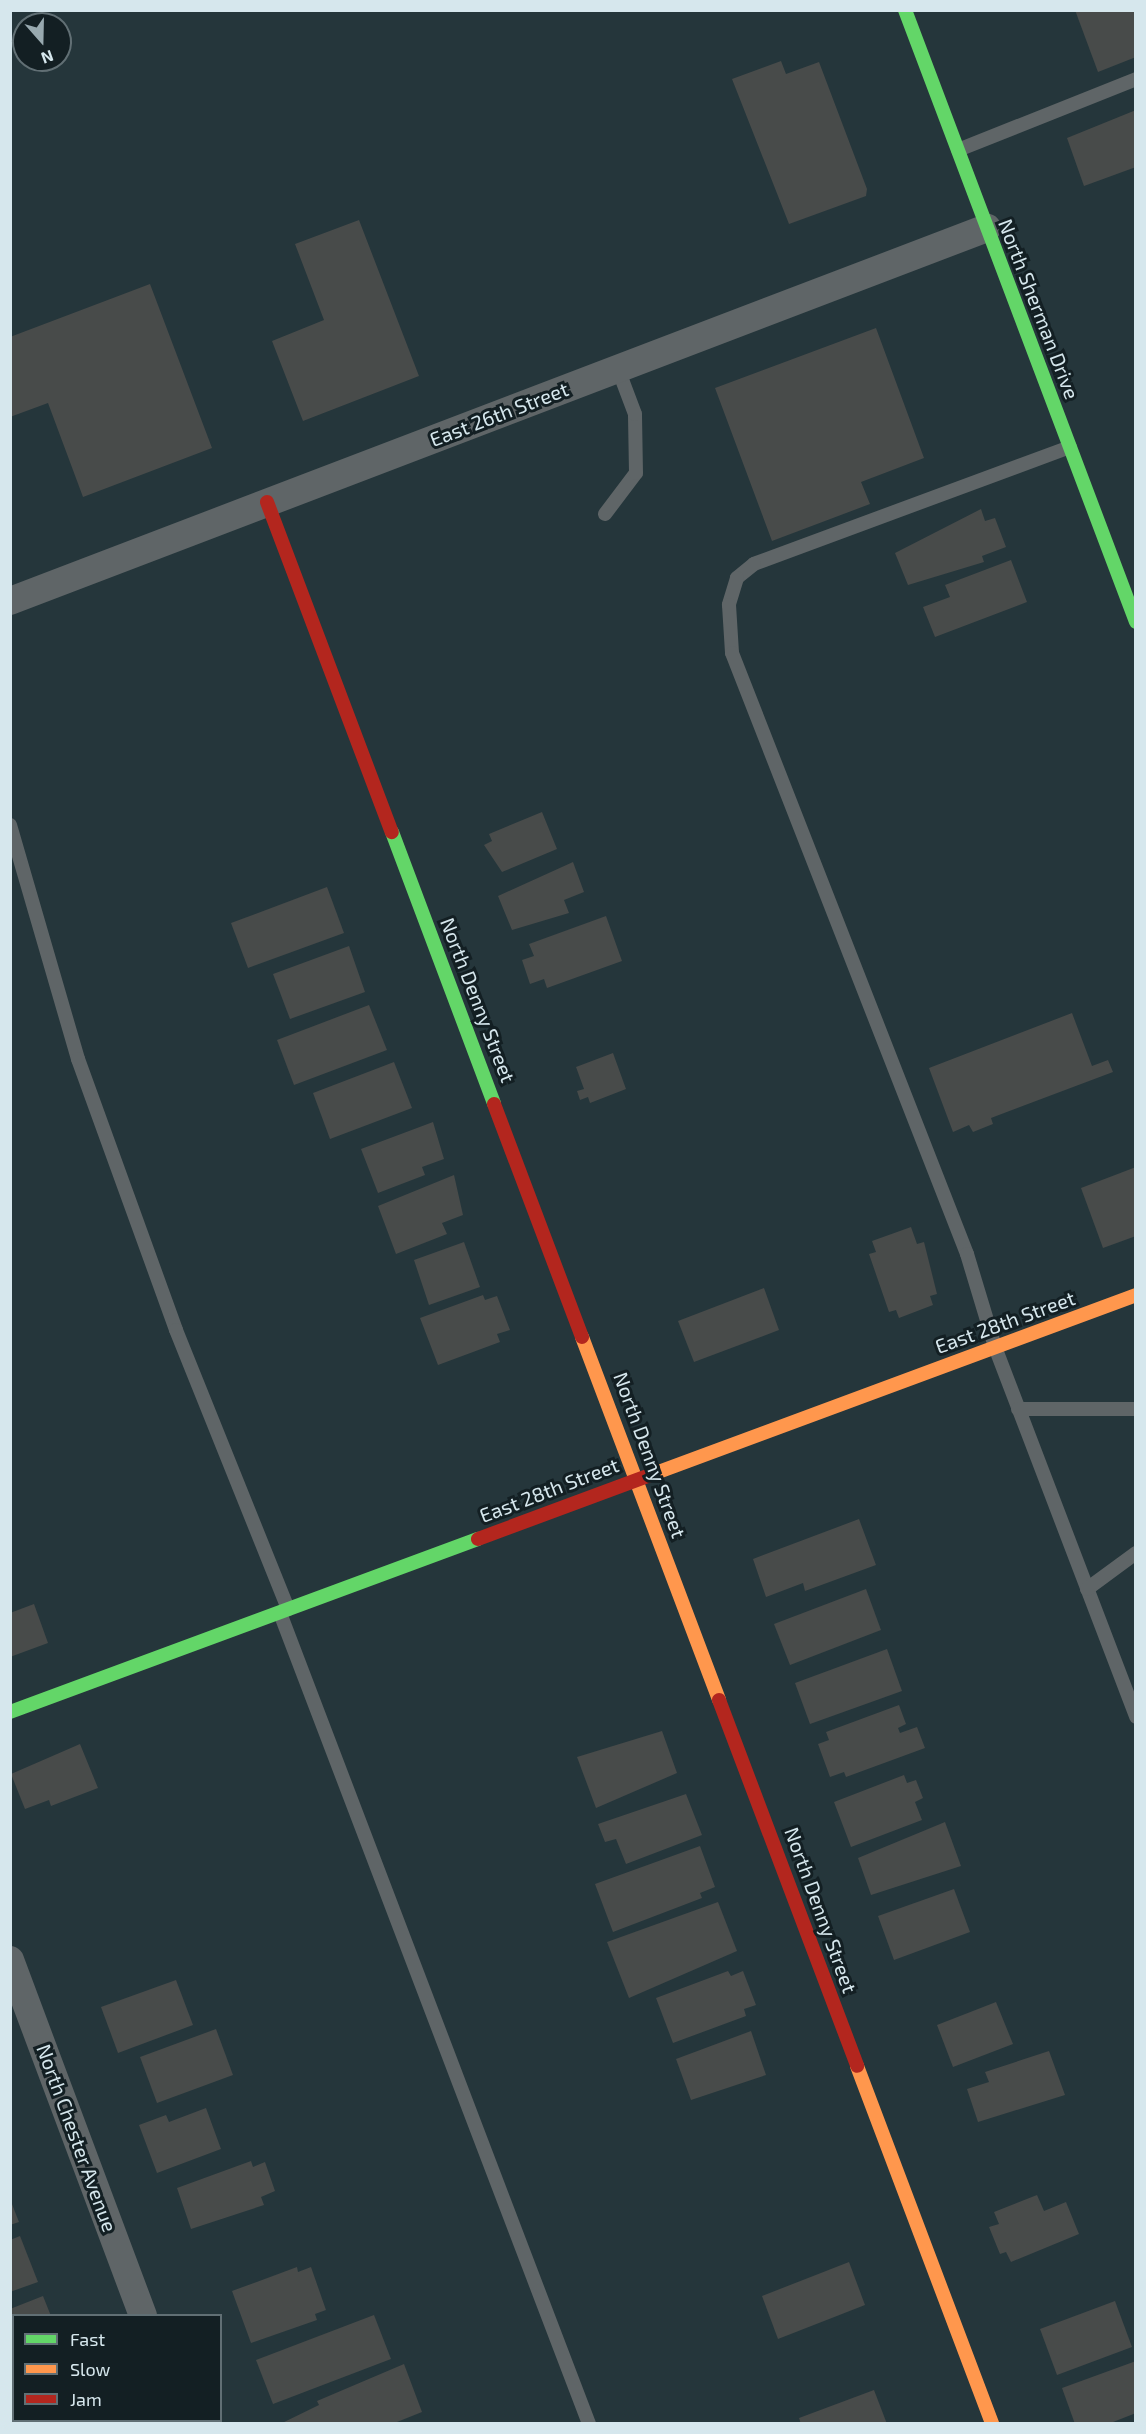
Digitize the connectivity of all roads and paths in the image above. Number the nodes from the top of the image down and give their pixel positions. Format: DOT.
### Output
graph roads {
  1 [pos="905,10"];
  2 [pos="1136,79"];
  3 [pos="958,150"];
  4 [pos="987,228"];
  5 [pos="618,369"];
  6 [pos="1070,447"];
  7 [pos="267,502"];
  8 [pos="605,514"];
  9 [pos="10,602"];
  10 [pos="1136,622"];
  11 [pos="10,825"];
  12 [pos="1136,1295"];
  13 [pos="995,1347"];
  14 [pos="1018,1408"];
  15 [pos="1136,1409"];
  16 [pos="638,1478"];
  17 [pos="1136,1553"];
  18 [pos="1087,1589"];
  19 [pos="284,1611"];
  20 [pos="10,1712"];
  21 [pos="1136,1717"];
  22 [pos="10,1960"];
  23 [pos="142,2314"];
  24 [pos="589,2424"];
  25 [pos="992,2424"];
  1 -- 3 [label="street, North Sherman Drive"];
  2 -- 3 [label="lane"];
  3 -- 4 [label="street, North Sherman Drive"];
  4 -- 5 [label="street, East 26th Street"];
  4 -- 6 [label="street, North Sherman Drive"];
  5 -- 7 [label="street, East 26th Street"];
  5 -- 8 [label="lane"];
  6 -- 10 [label="street, North Sherman Drive"];
  6 -- 13 [label="lane"];
  7 -- 9 [label="street, East 26th Street"];
  7 -- 16 [label="street, North Denny Street"];
  11 -- 19 [label="lane"];
  12 -- 13 [label="street, East 28th Street"];
  13 -- 14 [label="lane"];
  13 -- 16 [label="street, East 28th Street"];
  14 -- 15 [label="lane"];
  14 -- 18 [label="lane"];
  16 -- 19 [label="street, East 28th Street"];
  16 -- 25 [label="street, North Denny Street"];
  17 -- 18 [label="lane"];
  18 -- 21 [label="lane"];
  19 -- 20 [label="street, East 28th Street"];
  19 -- 24 [label="lane"];
  22 -- 23 [label="street, North Chester Avenue"];
}
